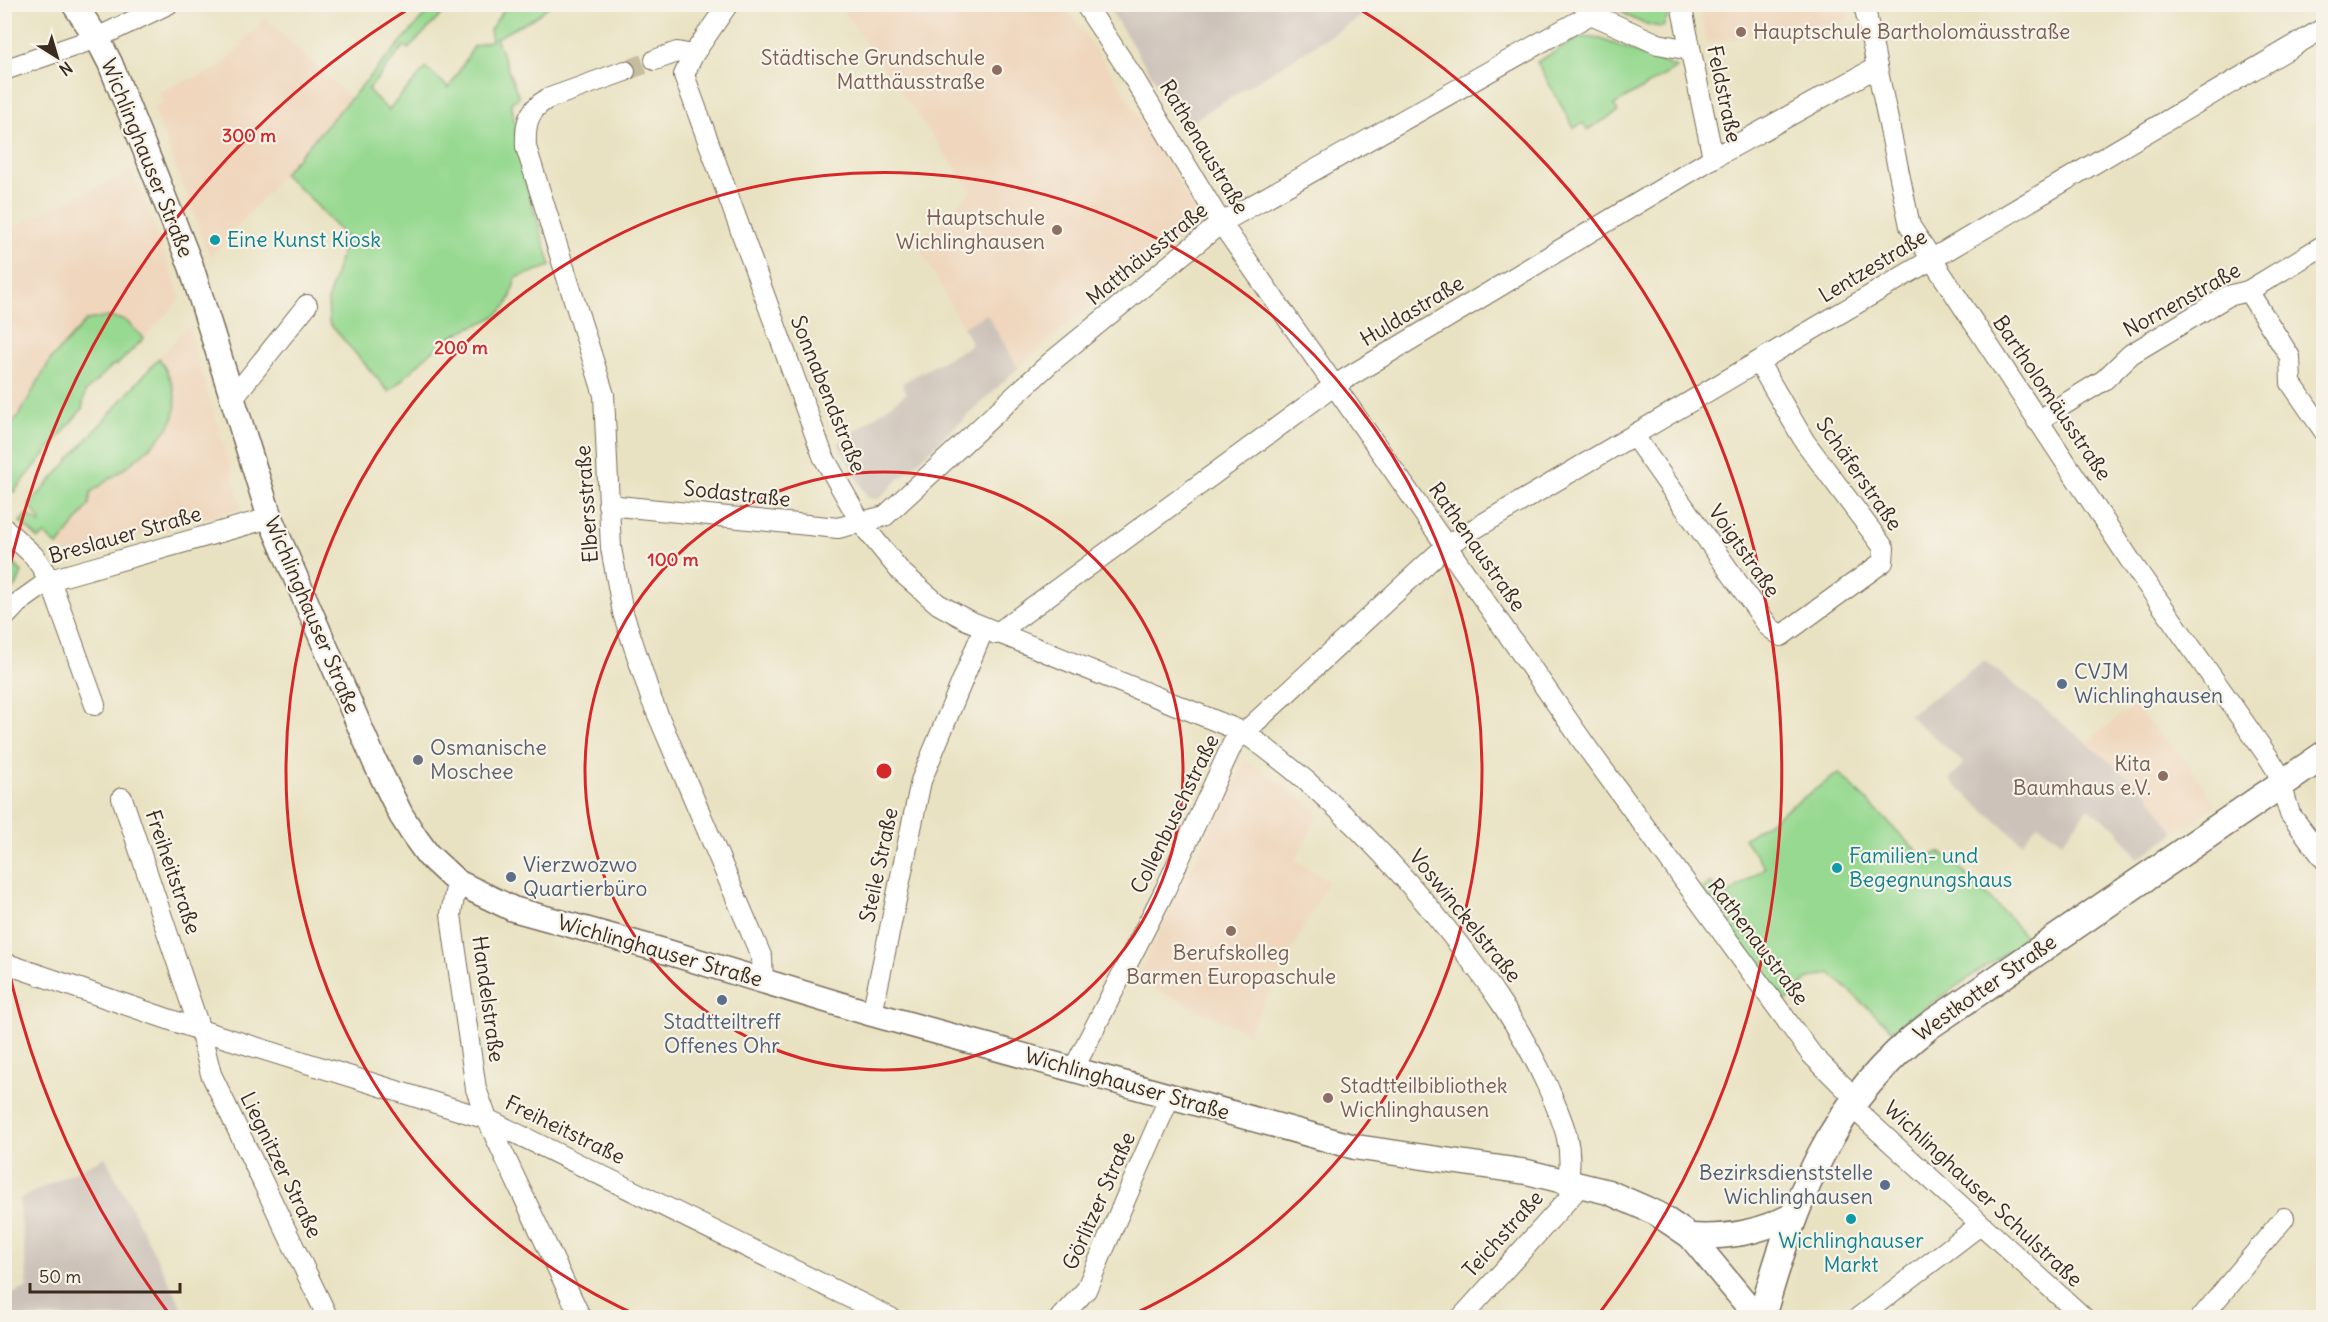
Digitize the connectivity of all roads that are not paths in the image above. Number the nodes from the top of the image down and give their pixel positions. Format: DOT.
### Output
graph roads {
  1 [pos="74,4"];
  2 [pos="168,4"];
  3 [pos="728,4"];
  4 [pos="1085,4"];
  5 [pos="1681,4"];
  6 [pos="1864,4"];
  7 [pos="1592,9"];
  8 [pos="2324,28"];
  9 [pos="97,38"];
  10 [pos="1690,50"];
  11 [pos="693,55"];
  12 [pos="655,60"];
  13 [pos="1877,67"];
  14 [pos="4,70"];
  15 [pos="625,71"];
  16 [pos="1713,158"];
  17 [pos="1221,223"];
  18 [pos="2324,245"];
  19 [pos="1931,260"];
  20 [pos="2248,291"];
  21 [pos="307,305"];
  22 [pos="1759,363"];
  23 [pos="1335,385"];
  24 [pos="232,399"];
  25 [pos="2037,421"];
  26 [pos="2324,431"];
  27 [pos="1634,436"];
  28 [pos="608,505"];
  29 [pos="270,518"];
  30 [pos="861,523"];
  31 [pos="4,528"];
  32 [pos="1447,545"];
  33 [pos="51,579"];
  34 [pos="1835,597"];
  35 [pos="4,618"];
  36 [pos="990,631"];
  37 [pos="95,705"];
  38 [pos="1243,732"];
  39 [pos="2324,755"];
  40 [pos="2281,783"];
  41 [pos="122,798"];
  42 [pos="2324,859"];
  43 [pos="457,882"];
  44 [pos="4,963"];
  45 [pos="764,981"];
  46 [pos="872,1014"];
  47 [pos="200,1030"];
  48 [pos="1074,1068"];
  49 [pos="1170,1096"];
  50 [pos="1852,1102"];
  51 [pos="487,1119"];
  52 [pos="1575,1182"];
  53 [pos="1793,1215"];
  54 [pos="2284,1218"];
  55 [pos="1980,1225"];
  56 [pos="1690,1236"];
  57 [pos="328,1317"];
  58 [pos="581,1317"];
  59 [pos="891,1317"];
  60 [pos="1060,1317"];
  61 [pos="1461,1317"];
  62 [pos="1759,1317"];
  63 [pos="1858,1317"];
  64 [pos="2084,1317"];
  65 [pos="2201,1317"];
  1 -- 9 [label="street, Wichlinghauser Straße"];
  2 -- 9 [label="street"];
  3 -- 11 [label="street, Sonnabendstraße"];
  4 -- 17 [label="street, Rathenaustraße"];
  5 -- 10 [label="street, Feldstraße"];
  6 -- 13 [label="street, Bartholomäusstraße"];
  7 -- 10 [label="street"];
  7 -- 17 [label="street, Matthäusstraße"];
  8 -- 19 [label="street, Lentzestraße"];
  9 -- 14 [label="street"];
  9 -- 24 [label="street, Wichlinghauser Straße"];
  10 -- 16 [label="street, Feldstraße"];
  11 -- 12 [label="street"];
  11 -- 30 [label="street, Sonnabendstraße"];
  13 -- 16 [label="street, Huldastraße"];
  13 -- 19 [label="street, Bartholomäusstraße"];
  15 -- 28 [label="street, Elbersstraße"];
  16 -- 23 [label="street, Huldastraße"];
  17 -- 23 [label="street, Rathenaustraße"];
  17 -- 30 [label="street, Matthäusstraße"];
  18 -- 20 [label="street, Nornenstraße"];
  19 -- 22 [label="street, Lentzestraße"];
  19 -- 25 [label="street, Bartholomäusstraße"];
  20 -- 25 [label="street, Nornenstraße"];
  20 -- 26 [label="street"];
  21 -- 24 [label="street"];
  22 -- 27 [label="street, Lentzestraße"];
  22 -- 34 [label="street, Schäferstraße"];
  23 -- 32 [label="street, Rathenaustraße"];
  23 -- 36 [label="street, Huldastraße"];
  24 -- 29 [label="street, Wichlinghauser Straße"];
  25 -- 40 [label="street, Bartholomäusstraße"];
  27 -- 32 [label="street, Lentzestraße"];
  27 -- 34 [label="street, Voigtstraße"];
  28 -- 30 [label="street, Sodastraße"];
  28 -- 45 [label="street, Elbersstraße"];
  29 -- 33 [label="street, Breslauer Straße"];
  29 -- 43 [label="street, Wichlinghauser Straße"];
  30 -- 36 [label="street, Sonnabendstraße"];
  31 -- 33 [label="street"];
  32 -- 38 [label="street, Collenbuschstraße"];
  32 -- 50 [label="street, Rathenaustraße"];
  33 -- 35 [label="street, Breslauer Straße"];
  33 -- 37 [label="street"];
  36 -- 38 [label="street, Sonnabendstraße"];
  36 -- 46 [label="street, Steile Straße"];
  38 -- 48 [label="street, Collenbuschstraße"];
  38 -- 52 [label="street, Voswinckelstraße"];
  39 -- 40 [label="main road, Westkotter Straße"];
  40 -- 42 [label="street, Bartholomäusstraße"];
  40 -- 50 [label="main road, Westkotter Straße"];
  41 -- 47 [label="street, Freiheitstraße"];
  43 -- 45 [label="street, Wichlinghauser Straße"];
  43 -- 51 [label="street, Handelstraße"];
  44 -- 47 [label="street, Freiheitstraße"];
  45 -- 46 [label="street, Wichlinghauser Straße"];
  46 -- 48 [label="street, Wichlinghauser Straße"];
  47 -- 51 [label="street, Freiheitstraße"];
  47 -- 57 [label="street, Liegnitzer Straße"];
  48 -- 49 [label="street, Wichlinghauser Straße"];
  49 -- 52 [label="street, Wichlinghauser Straße"];
  49 -- 60 [label="street, Görlitzer Straße"];
  50 -- 53 [label="main road, Westkotter Straße"];
  50 -- 55 [label="street, Wichlinghauser Schulstraße"];
  51 -- 58 [label="street, Handelstraße"];
  51 -- 59 [label="street, Freiheitstraße"];
  52 -- 56 [label="street, Wichlinghauser Straße"];
  52 -- 61 [label="street, Teichstraße"];
  53 -- 56 [label="street"];
  53 -- 62 [label="main road, Westkotter Straße"];
  54 -- 65 [label="street"];
  55 -- 63 [label="street"];
  55 -- 64 [label="street, Wichlinghauser Schulstraße"];
  56 -- 62 [label="street, Wichlinghauser Straße"];
}
